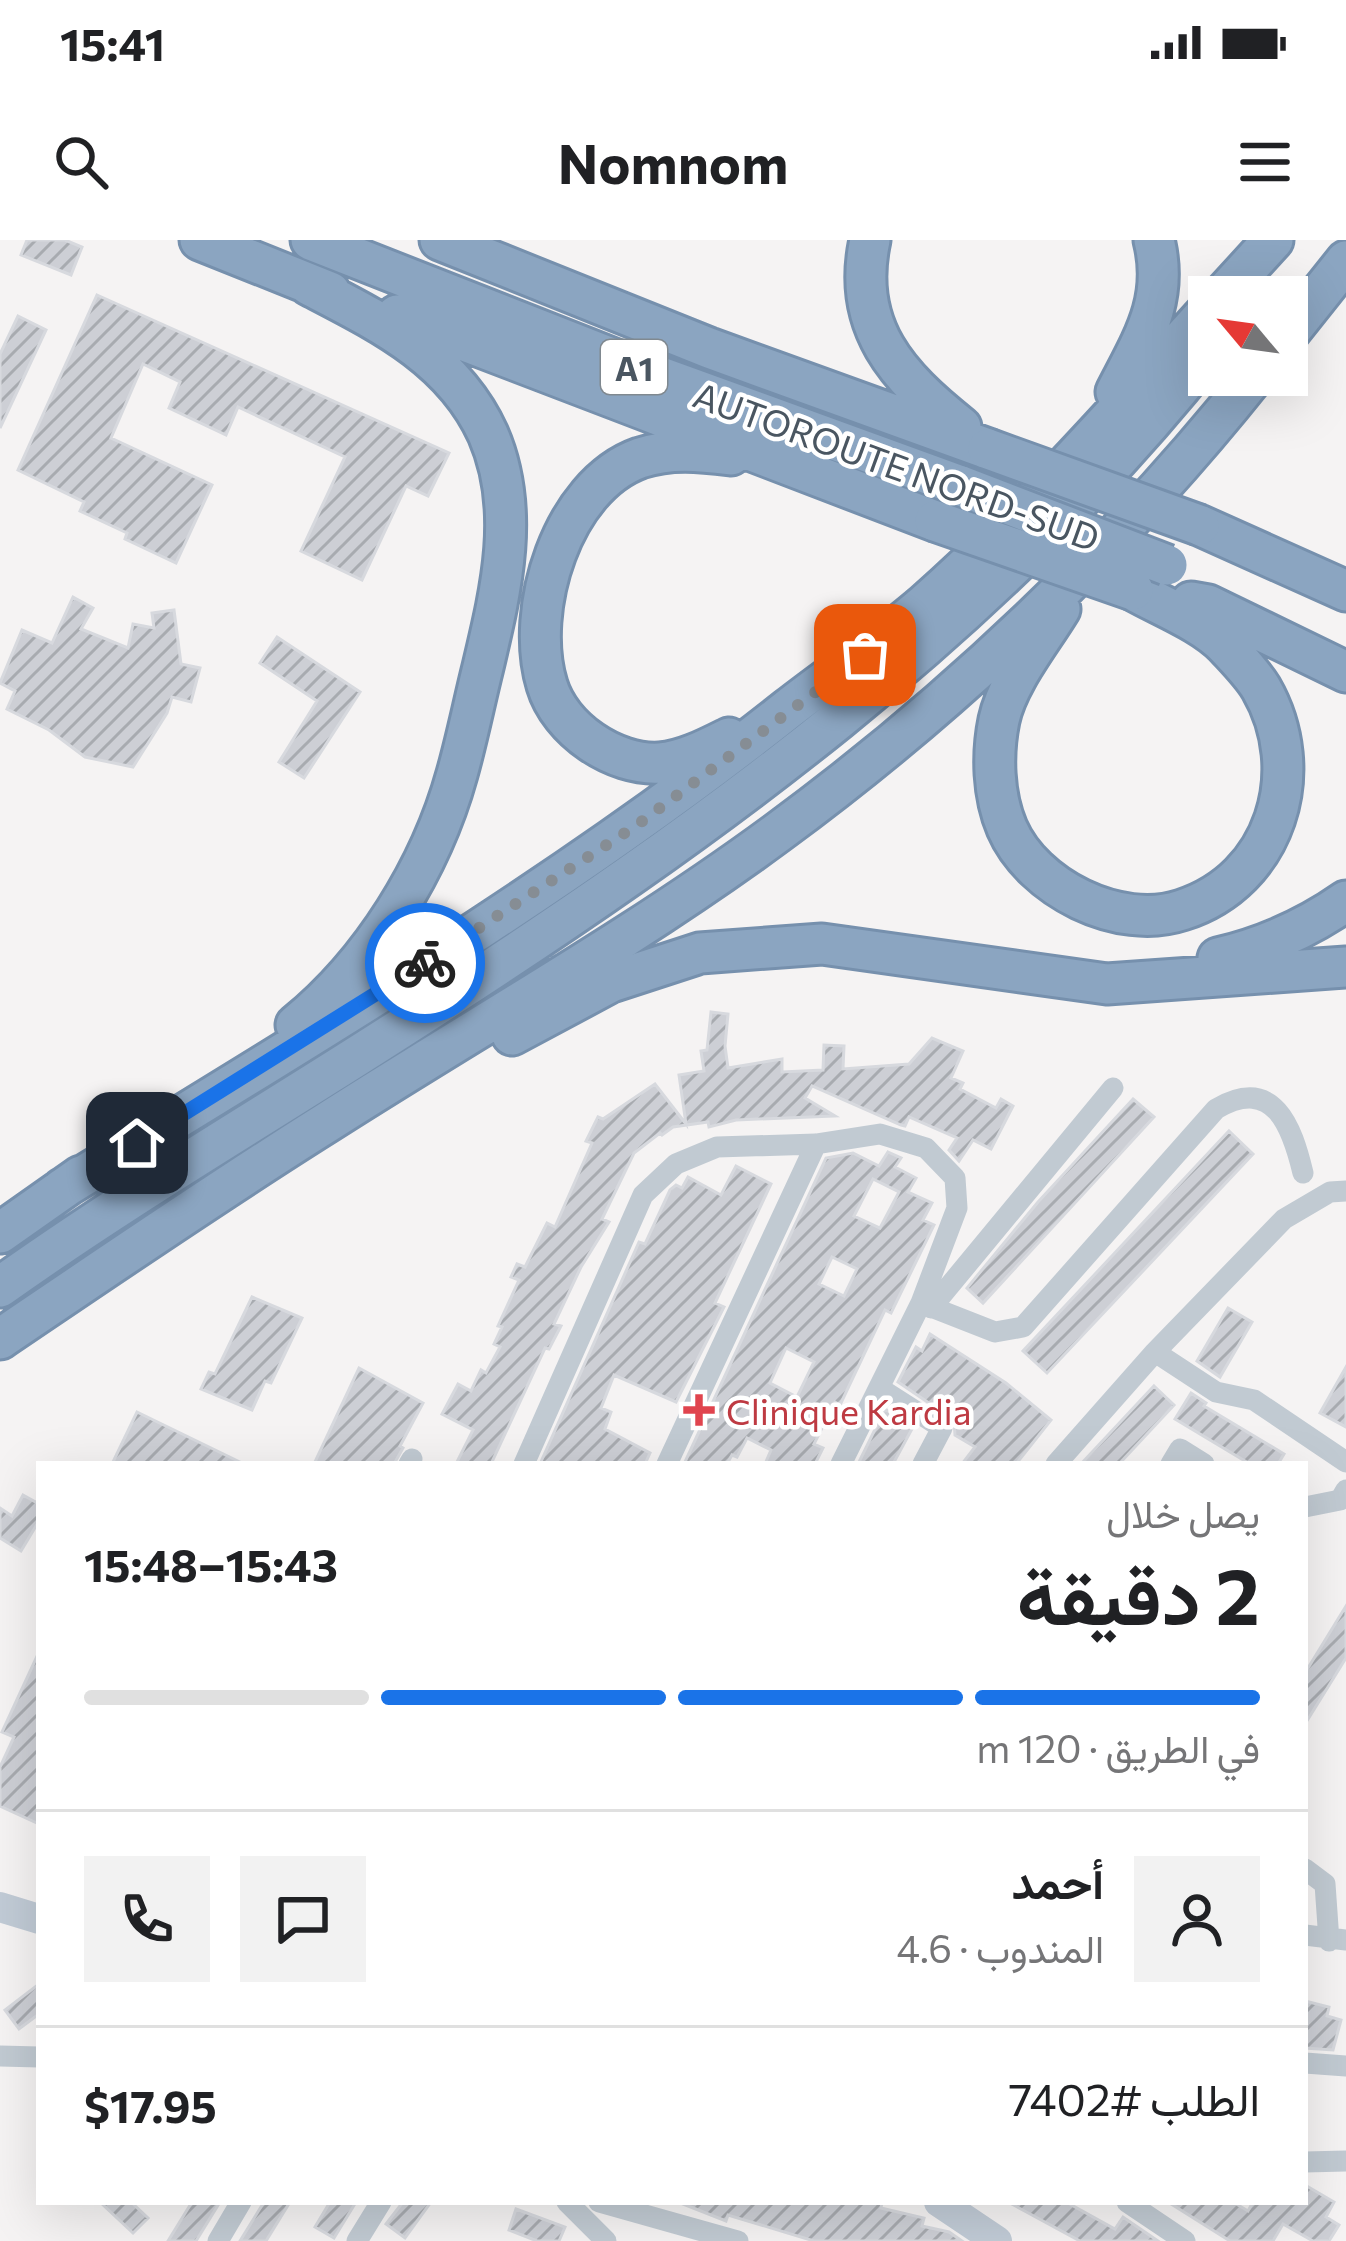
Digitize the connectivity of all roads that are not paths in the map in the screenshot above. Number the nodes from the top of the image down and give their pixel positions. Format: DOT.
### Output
graph roads {
  1 [pos="200,240"];
  2 [pos="311,240"];
  3 [pos="440,240"];
  4 [pos="870,240"];
  5 [pos="1154,240"];
  6 [pos="1273,240"];
  7 [pos="1298,240"];
  8 [pos="1346,260"];
  9 [pos="1240,276"];
  10 [pos="1270,276"];
  11 [pos="308,285"];
  12 [pos="1308,308"];
  13 [pos="1188,333"];
  14 [pos="1188,379"];
  15 [pos="1236,396"];
  16 [pos="1094,437"];
  17 [pos="988,449"];
  18 [pos="861,492"];
  19 [pos="1084,568"];
  20 [pos="1132,590"];
  21 [pos="1346,591"];
  22 [pos="1346,645"];
  23 [pos="1346,672"];
  24 [pos="788,710"];
  25 [pos="1346,901"];
  26 [pos="1346,967"];
  27 [pos="1107,984"];
  28 [pos="1114,1088"];
  29 [pos="322,1124"];
  30 [pos="815,1144"];
  31 [pos="1303,1172"];
  32 [pos="62,1190"];
  33 [pos="1346,1191"];
  34 [pos="0,1233"];
  35 [pos="0,1287"];
  36 [pos="926,1305"];
  37 [pos="0,1339"];
  38 [pos="1155,1352"];
  39 [pos="881,1389"];
  40 [pos="525,1461"];
  41 [pos="668,1461"];
  42 [pos="843,1461"];
  43 [pos="925,1461"];
  44 [pos="1059,1461"];
  45 [pos="1173,1461"];
  46 [pos="1199,1461"];
  47 [pos="1346,1462"];
  48 [pos="1346,1490"];
  49 [pos="1308,1507"];
  50 [pos="1308,1871"];
  51 [pos="0,1907"];
  52 [pos="36,1918"];
  53 [pos="1337,1940"];
  54 [pos="0,2056"];
  55 [pos="36,2057"];
  56 [pos="1308,2063"];
  57 [pos="1346,2066"];
  58 [pos="1308,2162"];
  59 [pos="1340,2166"];
  60 [pos="239,2205"];
  61 [pos="380,2205"];
  62 [pos="570,2205"];
  63 [pos="610,2205"];
  64 [pos="943,2205"];
  65 [pos="1132,2205"];
  66 [pos="1158,2205"];
  67 [pos="1178,2236"];
  68 [pos="218,2241"];
  69 [pos="357,2241"];
  70 [pos="606,2241"];
  71 [pos="738,2241"];
  72 [pos="997,2241"];
  1 -- 11 [label="highway"];
  2 -- 22 [label="highway, AUTOROUTE NORD-SUD / A1, bridge"];
  3 -- 17 [label="highway, AUTOROUTE NORD-SUD / A1"];
  4 -- 17 [label="highway"];
  5 -- 16 [label="highway"];
  6 -- 9 [label="highway"];
  7 -- 10 [label="highway"];
  8 -- 12 [label="highway"];
  11 -- 18 [label="highway"];
  11 -- 32 [label="highway"];
  13 -- 16 [label="highway"];
  14 -- 35 [label="highway"];
  15 -- 19 [label="highway"];
  16 -- 24 [label="highway"];
  17 -- 21 [label="highway, AUTOROUTE NORD-SUD / A1, bridge"];
  18 -- 20 [label="highway, bridge"];
  18 -- 24 [label="highway"];
  19 -- 20 [label="highway"];
  19 -- 29 [label="highway"];
  20 -- 23 [label="highway"];
  24 -- 32 [label="highway"];
  25 -- 27 [label="highway"];
  26 -- 27 [label="highway"];
  27 -- 29 [label="highway"];
  28 -- 36 [label="street"];
  29 -- 37 [label="highway"];
  30 -- 36 [label="street"];
  30 -- 40 [label="street"];
  30 -- 41 [label="street"];
  31 -- 36 [label="street"];
  32 -- 34 [label="highway"];
  33 -- 38 [label="street"];
  36 -- 39 [label="street"];
  38 -- 44 [label="street"];
  38 -- 47 [label="street"];
  39 -- 42 [label="street"];
  39 -- 43 [label="street"];
  45 -- 46 [label="street"];
  48 -- 49 [label="street"];
  50 -- 53 [label="street"];
  51 -- 52 [label="main road"];
  54 -- 55 [label="street"];
  56 -- 57 [label="street"];
  58 -- 59 [label="street"];
  60 -- 68 [label="street"];
  61 -- 69 [label="street"];
  62 -- 70 [label="street"];
  63 -- 71 [label="street"];
  64 -- 72 [label="main road"];
  65 -- 67 [label="street"];
  66 -- 67 [label="street"];
}
